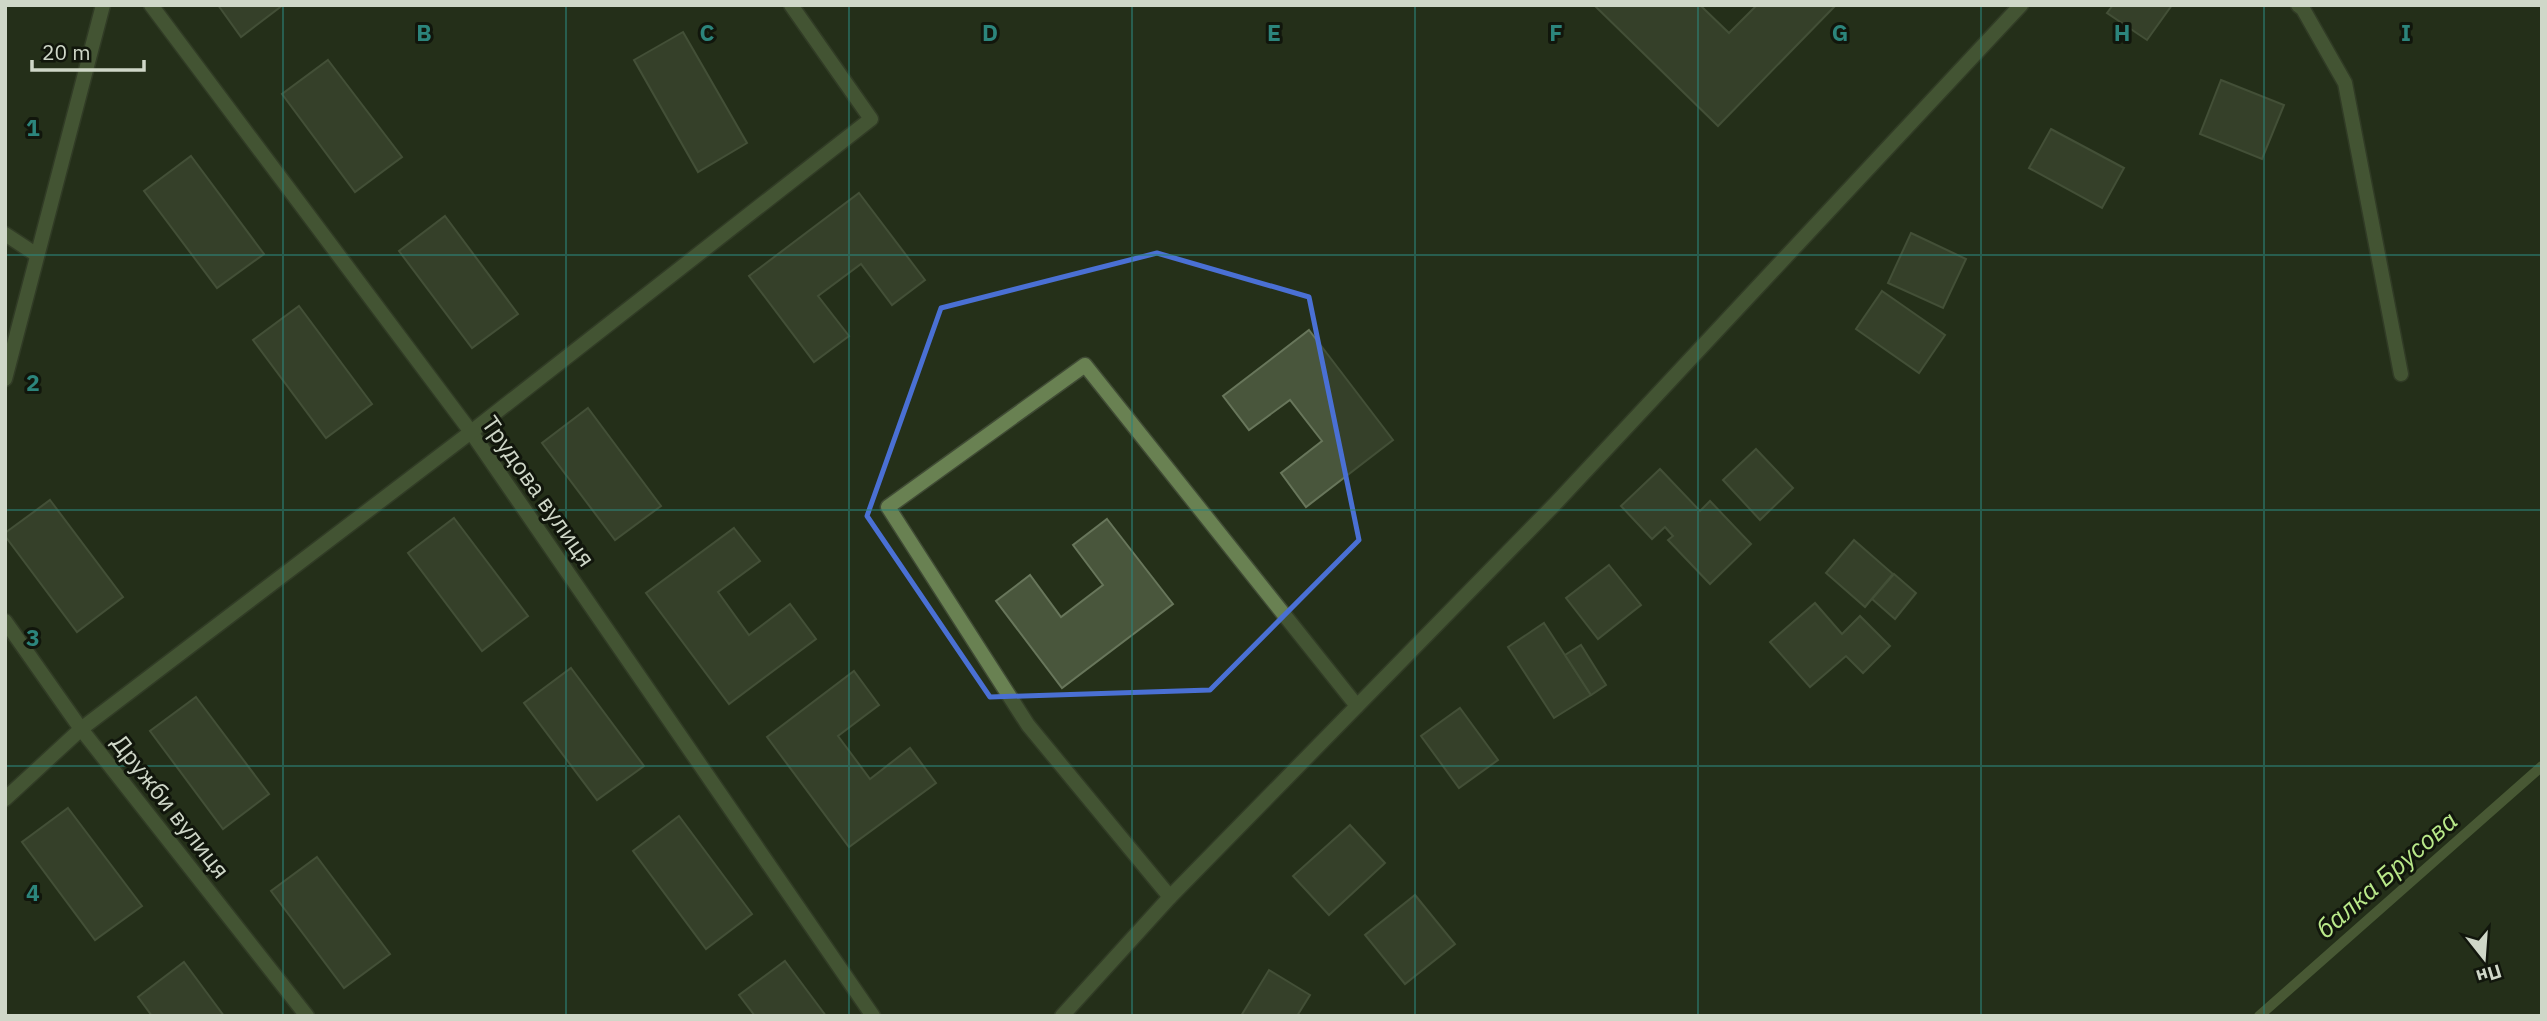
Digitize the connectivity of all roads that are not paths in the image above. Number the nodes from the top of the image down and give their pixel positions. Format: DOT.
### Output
graph roads {
  1 [pos="103,5"];
  2 [pos="151,5"];
  3 [pos="792,5"];
  4 [pos="2021,5"];
  5 [pos="2298,5"];
  6 [pos="5,234"];
  7 [pos="37,255"];
  8 [pos="2401,374"];
  9 [pos="5,379"];
  10 [pos="471,432"];
  11 [pos="5,621"];
  12 [pos="1357,706"];
  13 [pos="81,729"];
  14 [pos="5,799"];
  15 [pos="1170,897"];
  16 [pos="307,1016"];
  17 [pos="873,1016"];
  18 [pos="1062,1016"];
  1 -- 7 [label="street"];
  2 -- 10 [label="street, Трудова вулиця"];
  3 -- 10 [label="street"];
  4 -- 12 [label="street"];
  5 -- 8 [label="street"];
  6 -- 7 [label="street"];
  7 -- 9 [label="street"];
  10 -- 13 [label="street"];
  10 -- 17 [label="street, Трудова вулиця"];
  11 -- 13 [label="street, Дружби вулиця"];
  12 -- 15 [label="street"];
  12 -- 15 [label="street"];
  13 -- 14 [label="street"];
  13 -- 16 [label="street, Дружби вулиця"];
  15 -- 18 [label="street"];
}
